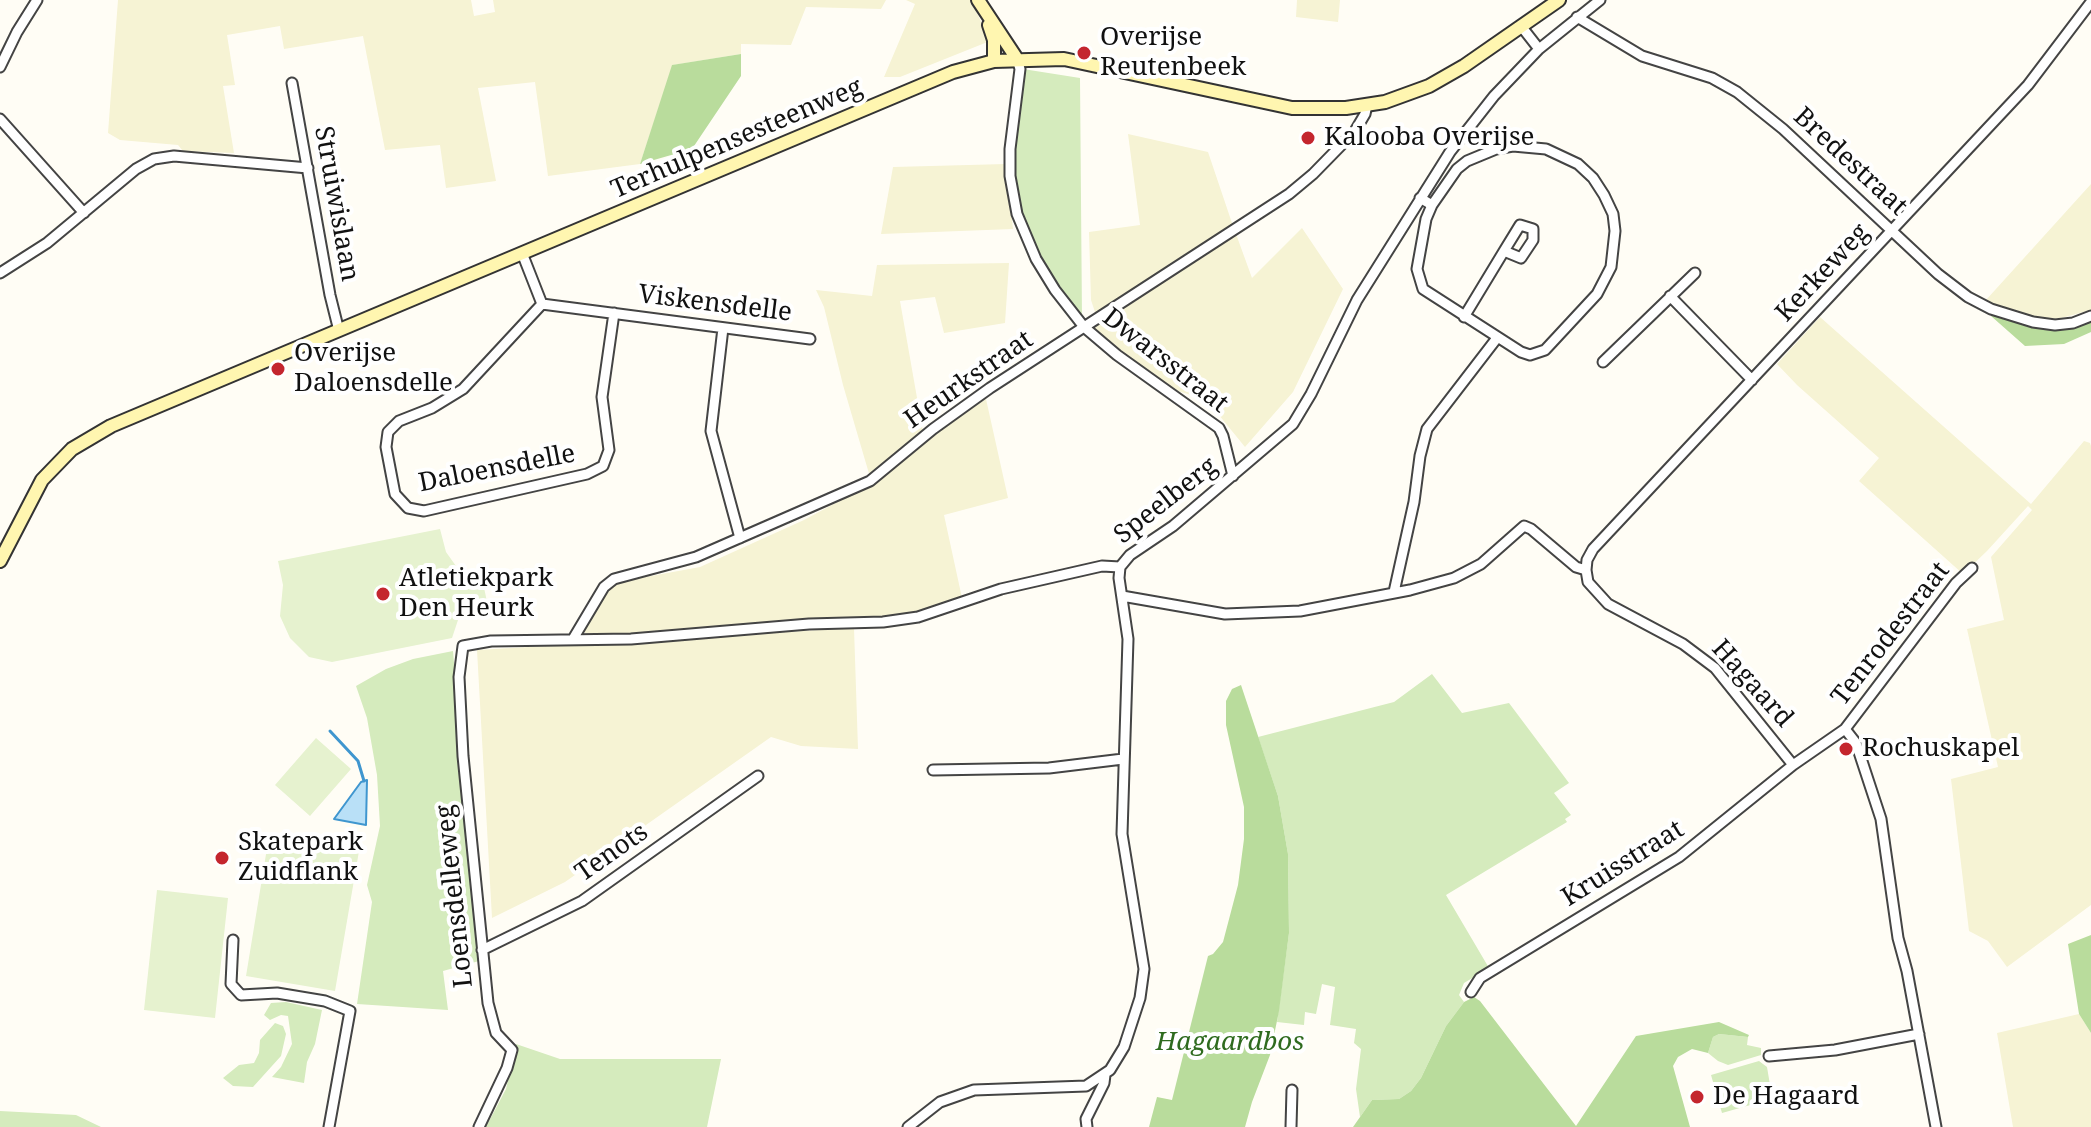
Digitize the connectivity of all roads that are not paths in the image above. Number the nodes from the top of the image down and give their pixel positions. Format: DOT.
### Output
graph roads {
  1 [pos="37,0"];
  2 [pos="978,0"];
  3 [pos="1559,0"];
  4 [pos="1600,0"];
  5 [pos="2091,2"];
  6 [pos="986,14"];
  7 [pos="1577,17"];
  8 [pos="1521,26"];
  9 [pos="1539,49"];
  10 [pos="1017,59"];
  11 [pos="994,61"];
  12 [pos="0,67"];
  13 [pos="292,83"];
  14 [pos="1367,105"];
  15 [pos="0,119"];
  16 [pos="308,168"];
  17 [pos="1428,186"];
  18 [pos="1439,193"];
  19 [pos="1420,198"];
  20 [pos="1432,205"];
  21 [pos="84,213"];
  22 [pos="1893,231"];
  23 [pos="1504,251"];
  24 [pos="522,253"];
  25 [pos="0,273"];
  26 [pos="1695,273"];
  27 [pos="1670,296"];
  28 [pos="542,304"];
  29 [pos="614,313"];
  30 [pos="2091,316"];
  31 [pos="1464,317"];
  32 [pos="1084,327"];
  33 [pos="723,328"];
  34 [pos="339,331"];
  35 [pos="1497,338"];
  36 [pos="810,339"];
  37 [pos="1603,362"];
  38 [pos="1752,380"];
  39 [pos="1233,476"];
  40 [pos="740,538"];
  41 [pos="0,561"];
  42 [pos="1120,567"];
  43 [pos="1972,568"];
  44 [pos="1586,570"];
  45 [pos="1394,592"];
  46 [pos="1122,596"];
  47 [pos="573,639"];
  48 [pos="463,646"];
  49 [pos="1845,729"];
  50 [pos="1123,759"];
  51 [pos="1793,765"];
  52 [pos="933,770"];
  53 [pos="758,776"];
  54 [pos="233,940"];
  55 [pos="482,950"];
  56 [pos="1471,992"];
  57 [pos="1919,1034"];
  58 [pos="1769,1056"];
  59 [pos="1105,1075"];
  60 [pos="1292,1090"];
  61 [pos="329,1127"];
  62 [pos="479,1127"];
  63 [pos="908,1127"];
  64 [pos="1087,1127"];
  65 [pos="1291,1127"];
  66 [pos="1936,1127"];
  1 -- 12 [label="street"];
  2 -- 6 [label="main road"];
  3 -- 8 [label="main road, Terhulpensesteenweg"];
  4 -- 7 [label="street, Speelberg"];
  5 -- 22 [label="street, Kerkeweg"];
  6 -- 10 [label="main road"];
  6 -- 11 [label="main road"];
  7 -- 9 [label="street, Speelberg"];
  7 -- 22 [label="street, Bredestraat"];
  8 -- 9 [label="street"];
  8 -- 14 [label="main road, Terhulpensesteenweg"];
  9 -- 17 [label="street, Speelberg"];
  10 -- 11 [label="main road, Terhulpensesteenweg"];
  10 -- 14 [label="main road, Terhulpensesteenweg"];
  10 -- 32 [label="street, Dwarsstraat"];
  11 -- 24 [label="main road, Terhulpensesteenweg"];
  13 -- 16 [label="street, Struiwislaan"];
  14 -- 32 [label="street, Heurkstraat"];
  15 -- 21 [label="street"];
  16 -- 21 [label="street"];
  16 -- 34 [label="street, Struiwislaan"];
  17 -- 18 [label="street"];
  17 -- 19 [label="street, Speelberg"];
  18 -- 20 [label="street"];
  18 -- 35 [label="street"];
  19 -- 20 [label="street"];
  19 -- 39 [label="street, Speelberg"];
  20 -- 31 [label="street"];
  21 -- 25 [label="street"];
  22 -- 30 [label="street, Bredestraat"];
  22 -- 38 [label="street, Kerkeweg"];
  23 -- 31 [label="street"];
  24 -- 28 [label="street"];
  24 -- 34 [label="main road, Terhulpensesteenweg"];
  26 -- 27 [label="street"];
  27 -- 37 [label="street"];
  27 -- 38 [label="street"];
  28 -- 29 [label="street"];
  28 -- 29 [label="street, Daloensdelle"];
  29 -- 33 [label="street, Viskensdelle"];
  31 -- 35 [label="street"];
  32 -- 39 [label="street, Dwarsstraat"];
  32 -- 40 [label="street, Heurkstraat"];
  33 -- 36 [label="street, Viskensdelle"];
  33 -- 40 [label="street"];
  34 -- 41 [label="main road, Terhulpensesteenweg"];
  35 -- 45 [label="street"];
  38 -- 44 [label="street, Kerkeweg"];
  39 -- 42 [label="street, Speelberg"];
  40 -- 47 [label="street, Heurkstraat"];
  42 -- 46 [label="street"];
  42 -- 47 [label="street, Speelberg"];
  43 -- 49 [label="street, Tenrodestraat"];
  44 -- 45 [label="street, Hagaard"];
  44 -- 51 [label="street, Hagaard"];
  45 -- 46 [label="street, Hagaard"];
  46 -- 50 [label="street"];
  47 -- 48 [label="street, Speelberg"];
  48 -- 55 [label="street, Loensdelleweg"];
  49 -- 51 [label="street, Hagaard"];
  49 -- 57 [label="street"];
  50 -- 52 [label="street"];
  50 -- 59 [label="street"];
  51 -- 56 [label="street, Kruisstraat"];
  53 -- 55 [label="street, Tenots"];
  54 -- 61 [label="street"];
  55 -- 62 [label="street, Loensdelleweg"];
  57 -- 58 [label="street"];
  57 -- 66 [label="street"];
  59 -- 63 [label="street"];
  59 -- 64 [label="street"];
  60 -- 65 [label="street"];
}
